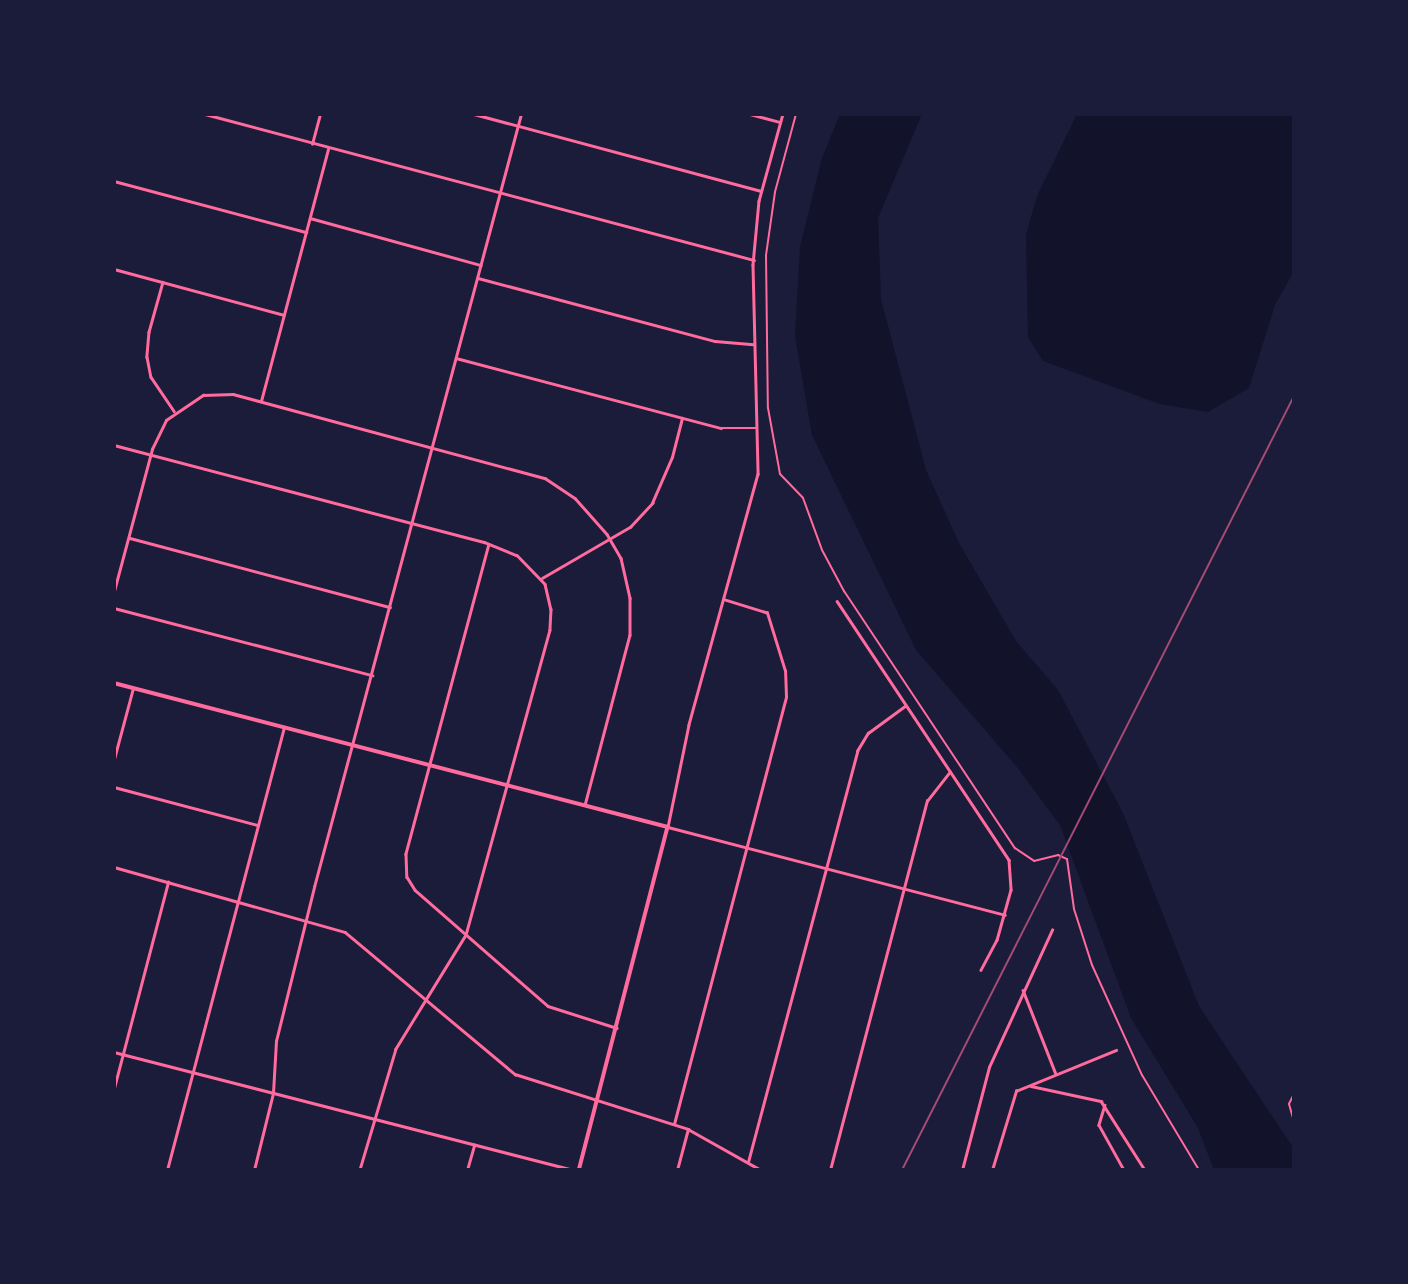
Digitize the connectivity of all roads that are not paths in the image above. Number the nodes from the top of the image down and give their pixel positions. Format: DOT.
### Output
graph roads {
  1 [pos="205,114"];
  2 [pos="320,114"];
  3 [pos="474,114"];
  4 [pos="522,114"];
  5 [pos="750,114"];
  6 [pos="783,114"];
  7 [pos="780,122"];
  8 [pos="518,126"];
  9 [pos="312,144"];
  10 [pos="328,149"];
  11 [pos="114,181"];
  12 [pos="761,191"];
  13 [pos="500,194"];
  14 [pos="310,218"];
  15 [pos="306,232"];
  16 [pos="754,260"];
  17 [pos="481,265"];
  18 [pos="114,269"];
  19 [pos="478,277"];
  20 [pos="163,282"];
  21 [pos="284,315"];
  22 [pos="753,345"];
  23 [pos="456,358"];
  24 [pos="261,401"];
  25 [pos="174,411"];
  26 [pos="682,418"];
  27 [pos="757,428"];
  28 [pos="114,445"];
  29 [pos="433,447"];
  30 [pos="151,455"];
  31 [pos="412,524"];
  32 [pos="128,538"];
  33 [pos="611,539"];
  34 [pos="489,544"];
  35 [pos="542,578"];
  36 [pos="114,592"];
  37 [pos="725,600"];
  38 [pos="837,601"];
  39 [pos="390,607"];
  40 [pos="114,608"];
  41 [pos="372,675"];
  42 [pos="114,683"];
  43 [pos="133,688"];
  44 [pos="905,706"];
  45 [pos="284,727"];
  46 [pos="354,745"];
  47 [pos="114,759"];
  48 [pos="430,765"];
  49 [pos="950,772"];
  50 [pos="507,785"];
  51 [pos="114,787"];
  52 [pos="585,805"];
  53 [pos="258,825"];
  54 [pos="668,827"];
  55 [pos="746,848"];
  56 [pos="114,867"];
  57 [pos="825,868"];
  58 [pos="168,881"];
  59 [pos="904,889"];
  60 [pos="238,900"];
  61 [pos="1005,915"];
  62 [pos="306,918"];
  63 [pos="1052,930"];
  64 [pos="466,935"];
  65 [pos="981,970"];
  66 [pos="1023,990"];
  67 [pos="424,999"];
  68 [pos="617,1028"];
  69 [pos="1116,1050"];
  70 [pos="114,1052"];
  71 [pos="123,1054"];
  72 [pos="193,1072"];
  73 [pos="1056,1074"];
  74 [pos="1027,1087"];
  75 [pos="114,1088"];
  76 [pos="273,1093"];
  77 [pos="597,1100"];
  78 [pos="1105,1105"];
  79 [pos="373,1119"];
  80 [pos="674,1124"];
  81 [pos="688,1129"];
  82 [pos="474,1145"];
  83 [pos="748,1162"];
  84 [pos="167,1170"];
  85 [pos="254,1170"];
  86 [pos="360,1170"];
  87 [pos="467,1170"];
  88 [pos="573,1170"];
  89 [pos="579,1170"];
  90 [pos="677,1170"];
  91 [pos="761,1170"];
  92 [pos="830,1170"];
  93 [pos="962,1170"];
  94 [pos="992,1170"];
  95 [pos="1124,1170"];
  96 [pos="1145,1170"];
  1 -- 9 [label="street"];
  2 -- 9 [label="street"];
  3 -- 8 [label="street"];
  4 -- 8 [label="street"];
  5 -- 7 [label="street"];
  6 -- 7 [label="street"];
  7 -- 12 [label="street"];
  8 -- 12 [label="street"];
  8 -- 13 [label="street"];
  9 -- 10 [label="street"];
  10 -- 13 [label="street"];
  10 -- 14 [label="street"];
  11 -- 15 [label="street"];
  12 -- 16 [label="street"];
  13 -- 16 [label="street"];
  13 -- 17 [label="street"];
  14 -- 15 [label="street"];
  14 -- 17 [label="street"];
  15 -- 21 [label="street"];
  16 -- 22 [label="street"];
  17 -- 19 [label="street"];
  18 -- 20 [label="street"];
  19 -- 22 [label="street"];
  19 -- 23 [label="street"];
  20 -- 21 [label="street"];
  20 -- 25 [label="street"];
  21 -- 24 [label="street"];
  22 -- 27 [label="street"];
  23 -- 26 [label="street"];
  23 -- 29 [label="street"];
  24 -- 25 [label="street"];
  24 -- 29 [label="street"];
  25 -- 30 [label="street"];
  26 -- 27 [label="street"];
  26 -- 33 [label="street"];
  27 -- 37 [label="street"];
  28 -- 30 [label="street"];
  29 -- 31 [label="street"];
  29 -- 33 [label="street"];
  30 -- 31 [label="street"];
  30 -- 32 [label="street"];
  31 -- 34 [label="street"];
  31 -- 39 [label="street"];
  32 -- 36 [label="street"];
  32 -- 39 [label="street"];
  33 -- 35 [label="street"];
  33 -- 52 [label="street"];
  34 -- 35 [label="street"];
  34 -- 48 [label="street"];
  35 -- 50 [label="street"];
  37 -- 54 [label="street"];
  37 -- 55 [label="street"];
  38 -- 44 [label="street"];
  39 -- 41 [label="street"];
  40 -- 41 [label="street"];
  41 -- 46 [label="street"];
  42 -- 43 [label="street"];
  43 -- 45 [label="street"];
  43 -- 47 [label="street"];
  44 -- 49 [label="street"];
  44 -- 57 [label="street"];
  45 -- 46 [label="street"];
  45 -- 53 [label="street"];
  46 -- 48 [label="street"];
  46 -- 62 [label="street"];
  48 -- 50 [label="street"];
  48 -- 64 [label="street"];
  49 -- 59 [label="street"];
  49 -- 61 [label="street"];
  50 -- 52 [label="street"];
  50 -- 64 [label="street"];
  51 -- 53 [label="street"];
  52 -- 54 [label="street"];
  53 -- 60 [label="street"];
  54 -- 55 [label="street"];
  54 -- 68 [label="street"];
  55 -- 57 [label="street"];
  55 -- 80 [label="street"];
  56 -- 58 [label="street"];
  57 -- 59 [label="street"];
  57 -- 83 [label="street"];
  58 -- 60 [label="street"];
  58 -- 71 [label="street"];
  59 -- 61 [label="street"];
  59 -- 92 [label="street"];
  60 -- 62 [label="street"];
  60 -- 72 [label="street"];
  61 -- 65 [label="street"];
  62 -- 67 [label="street"];
  62 -- 76 [label="street"];
  63 -- 66 [label="street"];
  64 -- 67 [label="street"];
  64 -- 68 [label="street"];
  66 -- 73 [label="street"];
  66 -- 93 [label="street"];
  67 -- 77 [label="street"];
  67 -- 79 [label="street"];
  68 -- 77 [label="street"];
  69 -- 73 [label="street"];
  70 -- 71 [label="street"];
  71 -- 72 [label="street"];
  71 -- 75 [label="street"];
  72 -- 76 [label="street"];
  72 -- 84 [label="street"];
  73 -- 74 [label="street"];
  74 -- 78 [label="street"];
  74 -- 94 [label="street"];
  76 -- 79 [label="street"];
  76 -- 85 [label="street"];
  77 -- 80 [label="street"];
  77 -- 89 [label="street"];
  78 -- 95 [label="street"];
  78 -- 96 [label="street"];
  79 -- 82 [label="street"];
  79 -- 86 [label="street"];
  80 -- 81 [label="street"];
  81 -- 83 [label="street"];
  81 -- 90 [label="street"];
  82 -- 87 [label="street"];
  82 -- 88 [label="street"];
  83 -- 91 [label="street"];
}
